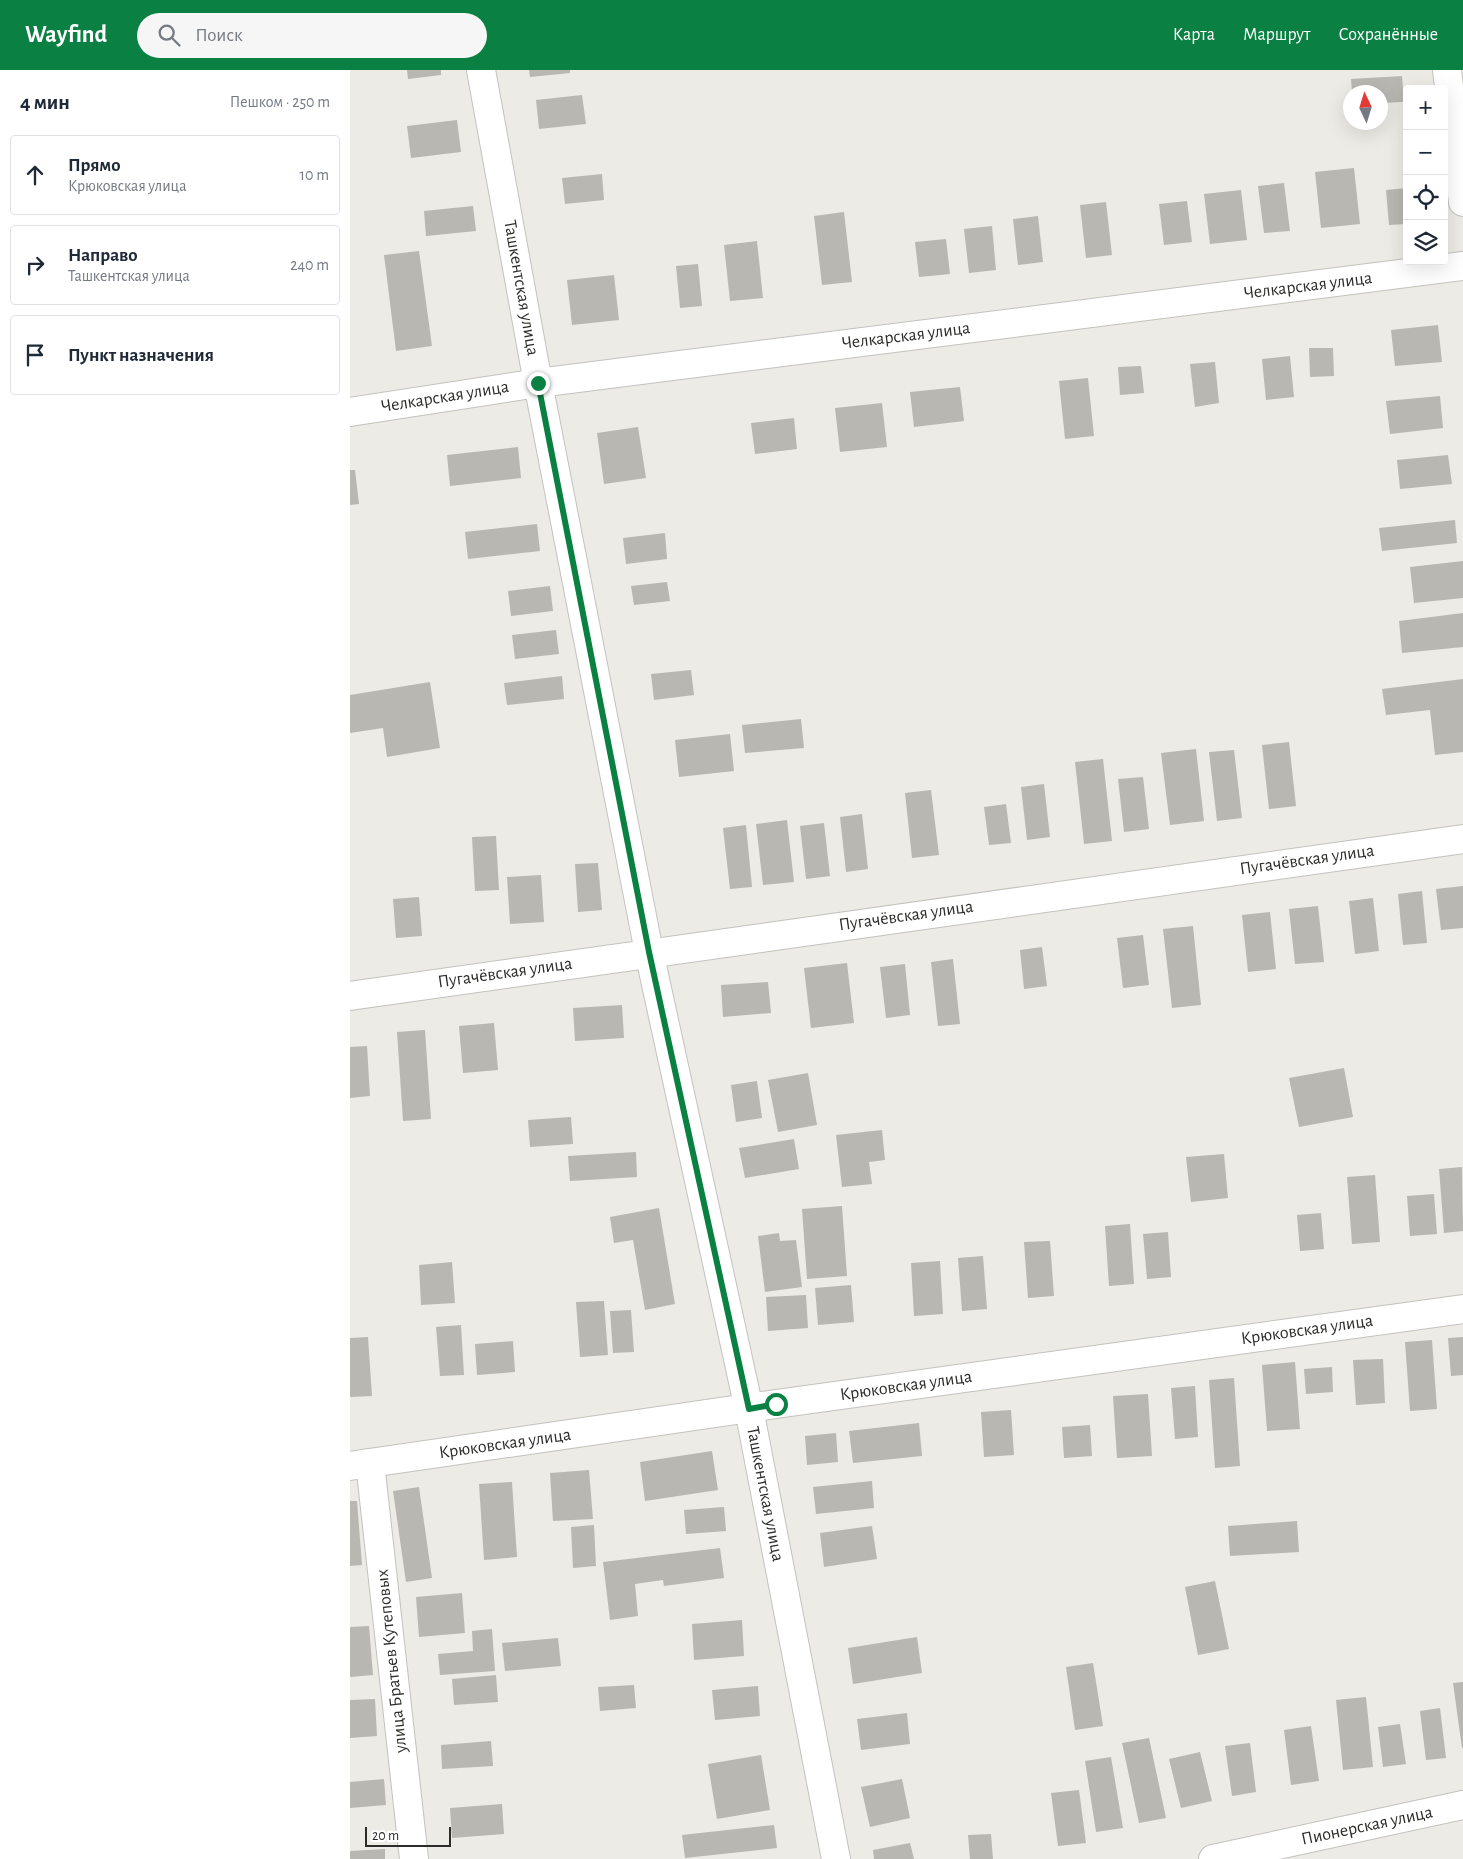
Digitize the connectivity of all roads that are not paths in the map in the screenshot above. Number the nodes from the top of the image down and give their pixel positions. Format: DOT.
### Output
graph roads {
  1 [pos="481,70"];
  2 [pos="1447,70"];
  3 [pos="1463,202"];
  4 [pos="1463,266"];
  5 [pos="538,383"];
  6 [pos="350,412"];
  7 [pos="1463,839"];
  8 [pos="649,952"];
  9 [pos="350,996"];
  10 [pos="1463,1309"];
  11 [pos="749,1409"];
  12 [pos="360,1465"];
  13 [pos="1463,1805"];
  14 [pos="414,1859"];
  15 [pos="836,1859"];
  16 [pos="1212,1859"];
  1 -- 5 [label="street, Ташкентская улица"];
  2 -- 3 [label="street"];
  4 -- 5 [label="street, Челкарская улица"];
  5 -- 6 [label="street, Челкарская улица"];
  5 -- 8 [label="street, Ташкентская улица"];
  7 -- 8 [label="street, Пугачёвская улица"];
  8 -- 9 [label="street, Пугачёвская улица"];
  8 -- 11 [label="street, Ташкентская улица"];
  10 -- 11 [label="street, Крюковская улица"];
  11 -- 12 [label="street, Крюковская улица"];
  11 -- 15 [label="street, Ташкентская улица"];
  12 -- 14 [label="street, улица Братьев Кутеповых"];
  13 -- 16 [label="street, Пионерская улица"];
}
